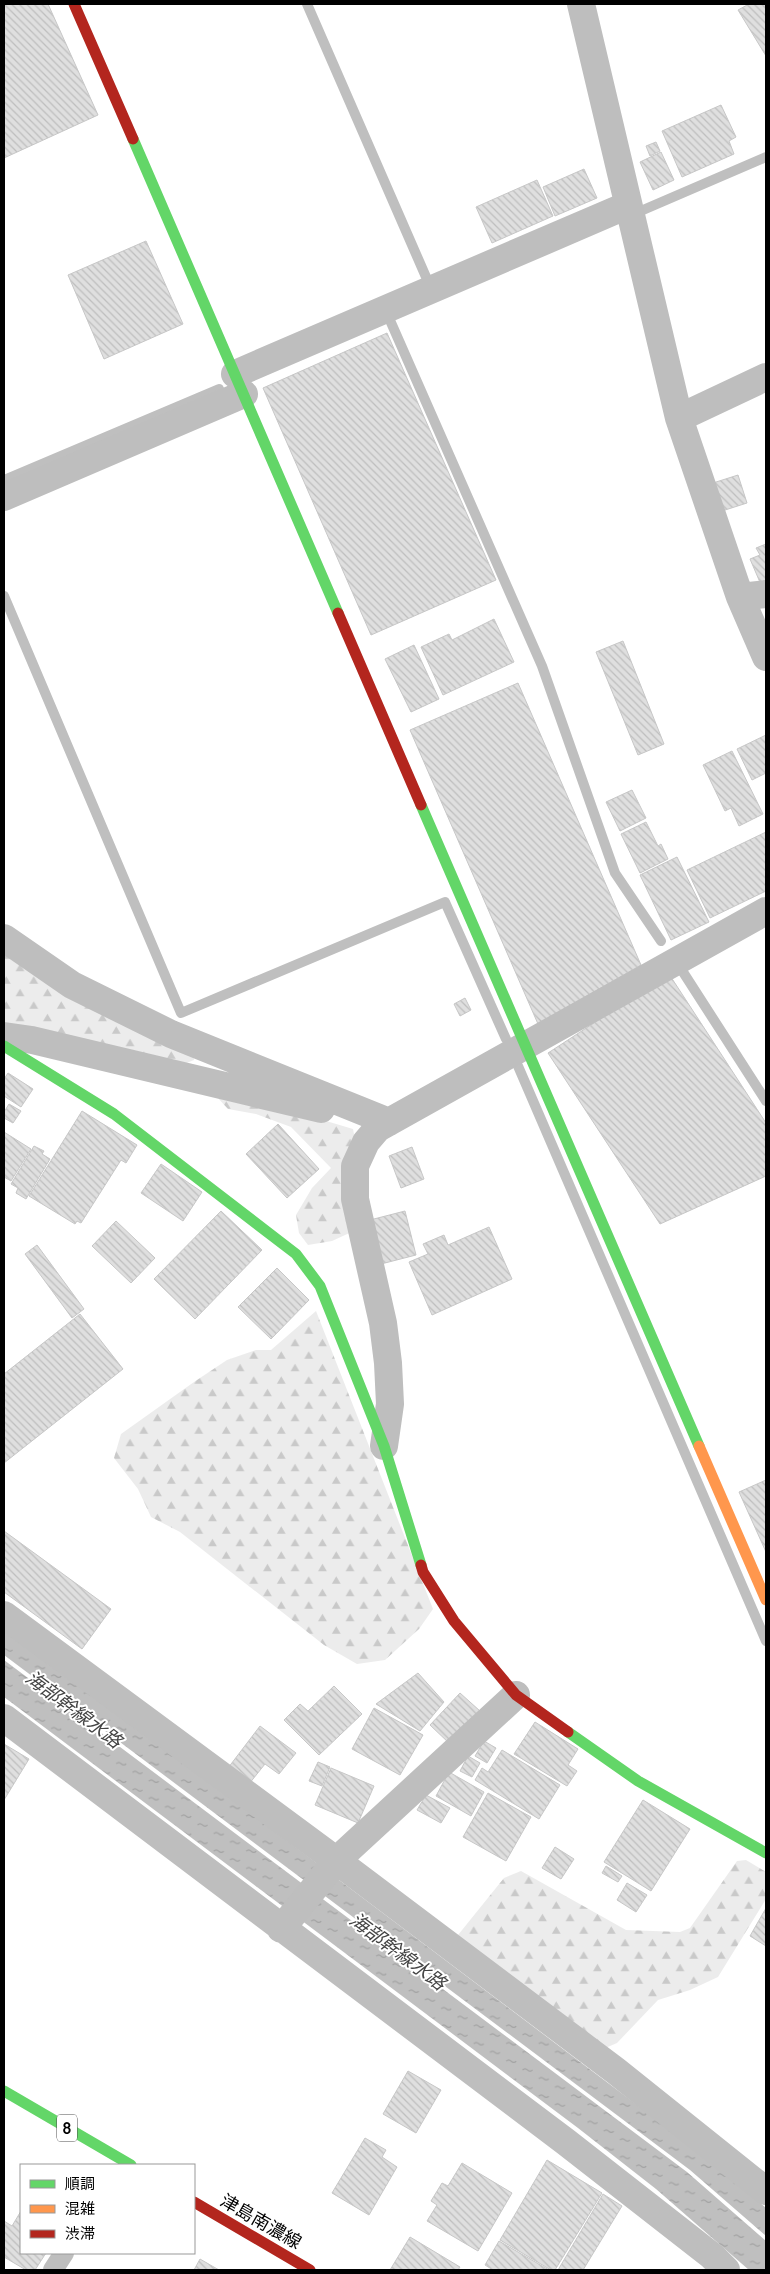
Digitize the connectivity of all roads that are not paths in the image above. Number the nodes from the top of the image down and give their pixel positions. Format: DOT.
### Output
graph roads {
  1 [pos="74,4"];
  2 [pos="581,4"];
  3 [pos="628,205"];
  4 [pos="766,377"];
  5 [pos="240,384"];
  6 [pos="679,418"];
  7 [pos="4,497"];
  8 [pos="753,595"];
  9 [pos="766,657"];
  10 [pos="766,911"];
  11 [pos="4,938"];
  12 [pos="4,1036"];
  13 [pos="4,1046"];
  14 [pos="527,1046"];
  15 [pos="389,1122"];
  16 [pos="384,1446"];
  17 [pos="766,1600"];
  18 [pos="4,1615"];
  19 [pos="516,1695"];
  20 [pos="4,1718"];
  21 [pos="766,1853"];
  22 [pos="333,1864"];
  23 [pos="285,1923"];
  24 [pos="4,2091"];
  25 [pos="124,2163"];
  26 [pos="766,2191"];
  27 [pos="195,2203"];
  28 [pos="63,2254"];
  29 [pos="53,2270"];
  30 [pos="310,2270"];
  31 [pos="726,2270"];
  1 -- 5 [label="street"];
  2 -- 3 [label="street"];
  3 -- 5 [label="street"];
  3 -- 6 [label="street"];
  4 -- 6 [label="street"];
  5 -- 7 [label="street"];
  5 -- 14 [label="street"];
  6 -- 8 [label="street"];
  8 -- 9 [label="street"];
  10 -- 14 [label="street"];
  11 -- 15 [label="street"];
  12 -- 15 [label="street"];
  13 -- 16 [label="street"];
  14 -- 15 [label="street"];
  14 -- 17 [label="street"];
  15 -- 16 [label="street"];
  16 -- 19 [label="street"];
  18 -- 22 [label="street"];
  19 -- 21 [label="street"];
  19 -- 22 [label="street"];
  20 -- 23 [label="street"];
  22 -- 23 [label="street"];
  22 -- 26 [label="street"];
  23 -- 31 [label="street"];
  24 -- 25 [label="street, 8"];
  27 -- 30 [label="street, 津島南濃線"];
  28 -- 29 [label="lane"];
}
